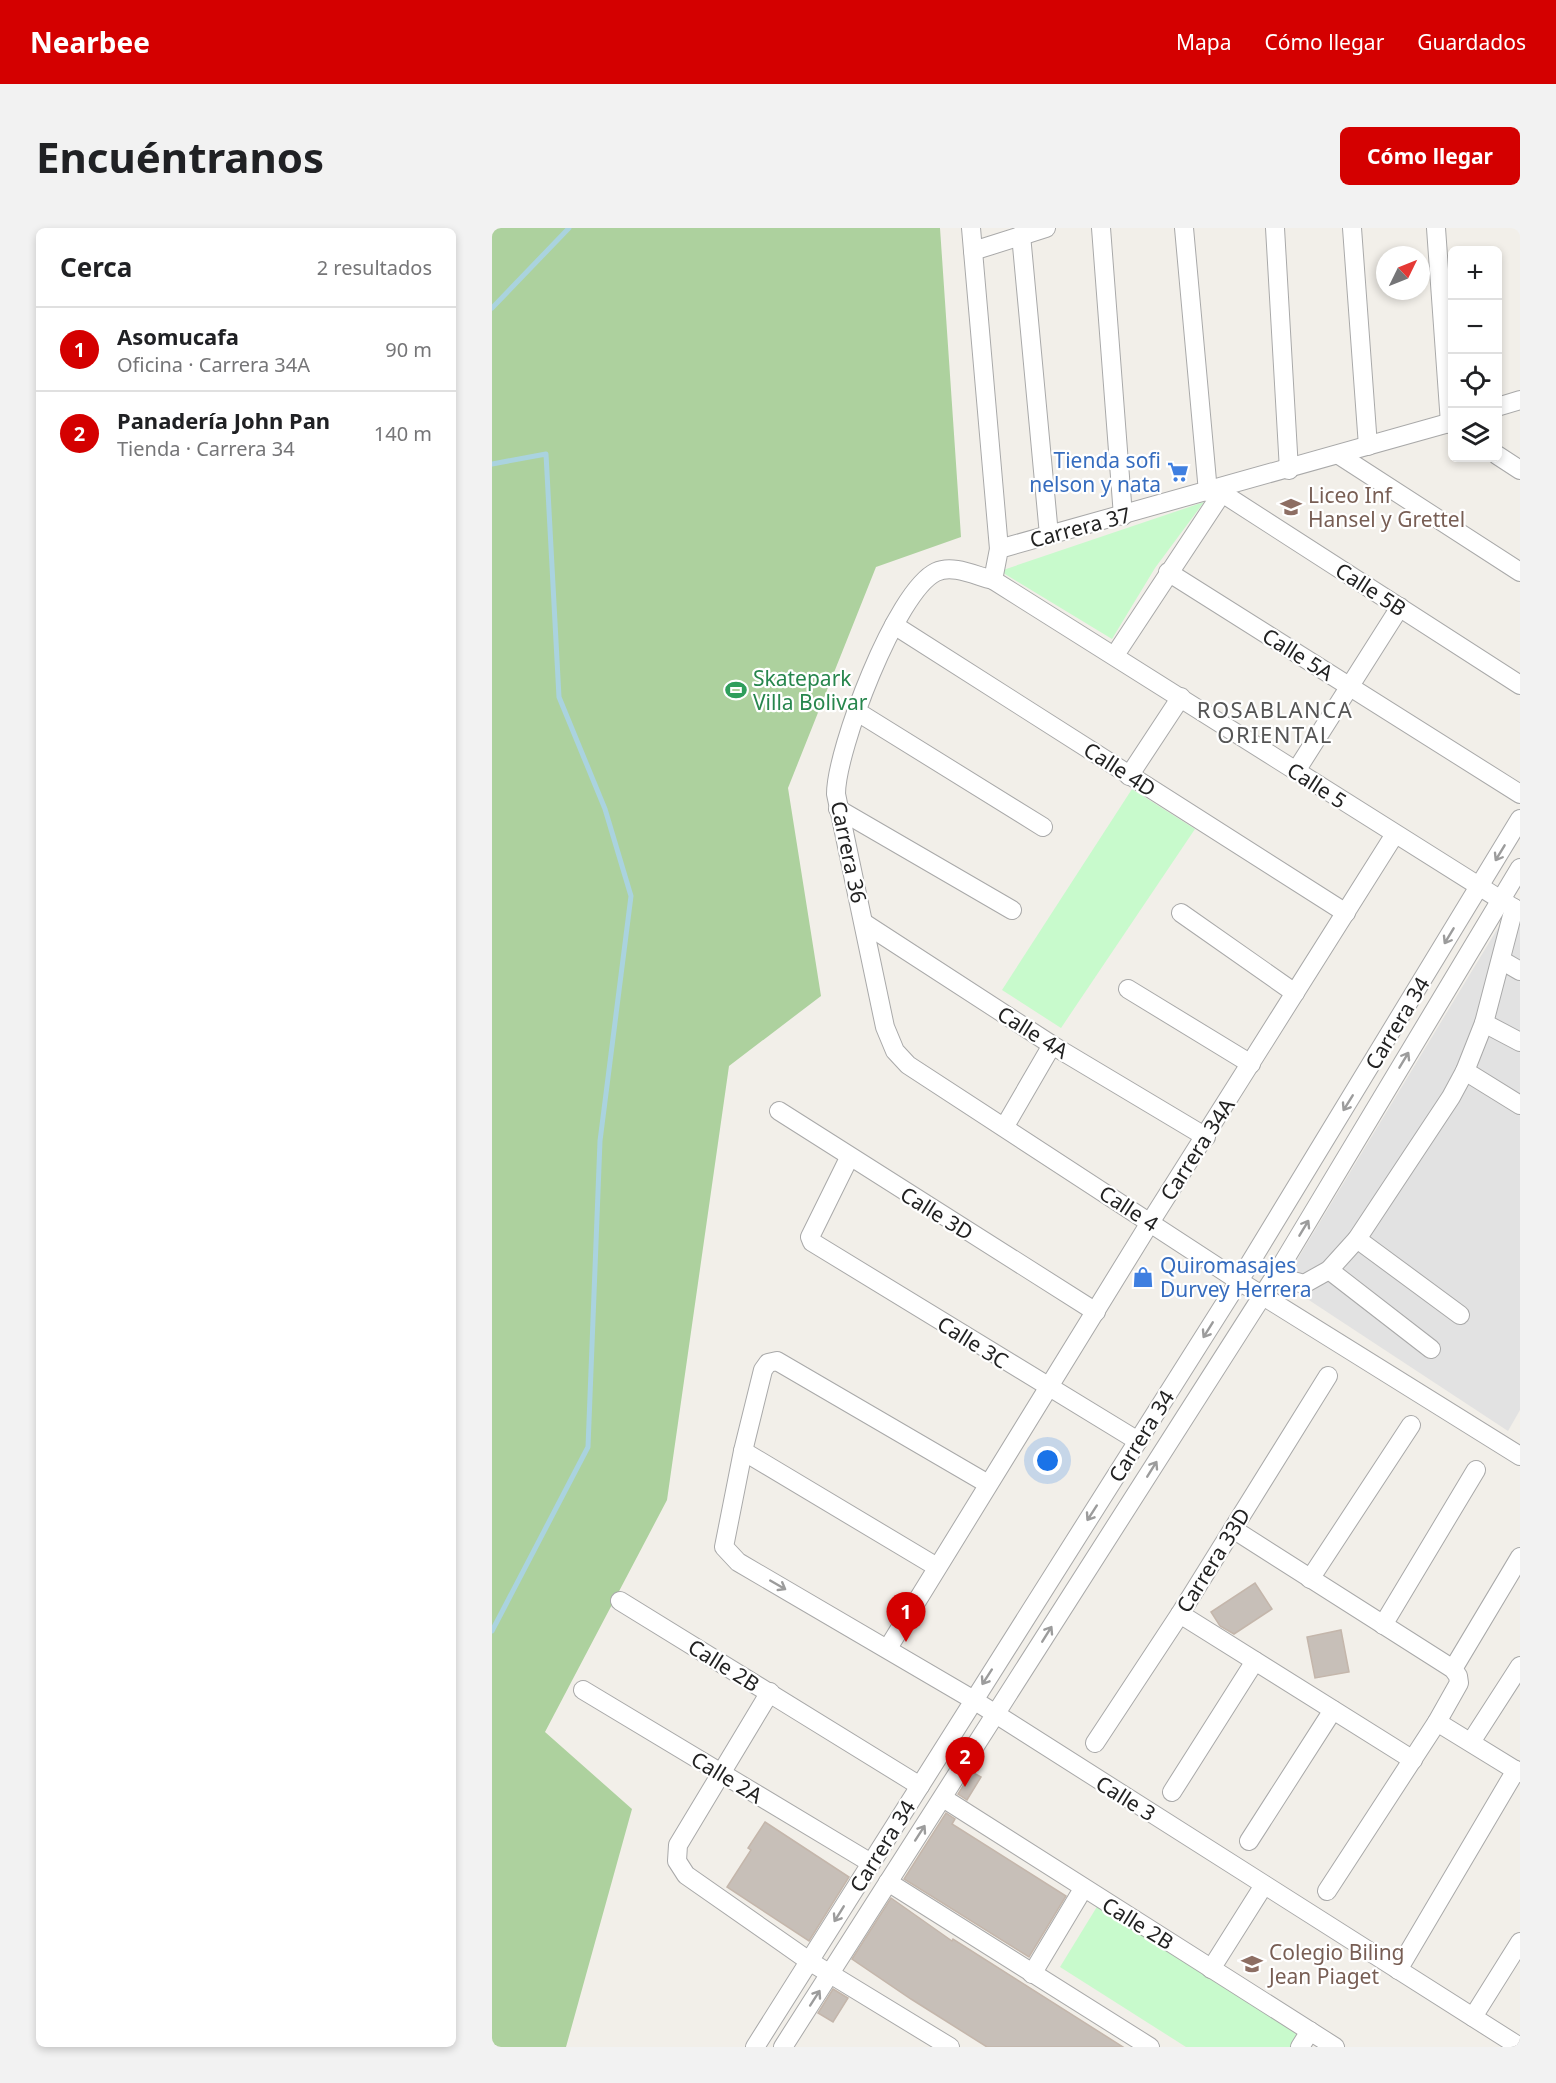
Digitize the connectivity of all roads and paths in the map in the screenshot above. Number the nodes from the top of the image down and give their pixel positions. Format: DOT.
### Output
graph roads {
  1 [pos="971,228"];
  2 [pos="1046,228"];
  3 [pos="1101,228"];
  4 [pos="1184,228"];
  5 [pos="1275,228"];
  6 [pos="1352,228"];
  7 [pos="1436,228"];
  8 [pos="1021,235"];
  9 [pos="973,251"];
  10 [pos="1520,400"];
  11 [pos="1502,405"];
  12 [pos="1451,408"];
  13 [pos="1448,424"];
  14 [pos="1368,446"];
  15 [pos="1339,455"];
  16 [pos="1502,458"];
  17 [pos="1289,470"];
  18 [pos="1520,470"];
  19 [pos="1217,491"];
  20 [pos="1123,516"];
  21 [pos="1049,535"];
  22 [pos="999,549"];
  23 [pos="1168,572"];
  24 [pos="1520,572"];
  25 [pos="993,580"];
  26 [pos="1400,607"];
  27 [pos="894,625"];
  28 [pos="1115,655"];
  29 [pos="1520,685"];
  30 [pos="1351,687"];
  31 [pos="1182,697"];
  32 [pos="856,711"];
  33 [pos="1296,771"];
  34 [pos="1129,776"];
  35 [pos="1520,794"];
  36 [pos="838,809"];
  37 [pos="1520,819"];
  38 [pos="1043,827"];
  39 [pos="1395,834"];
  40 [pos="1520,868"];
  41 [pos="1480,886"];
  42 [pos="1511,907"];
  43 [pos="1012,910"];
  44 [pos="1181,913"];
  45 [pos="1346,913"];
  46 [pos="864,922"];
  47 [pos="1501,960"];
  48 [pos="1520,971"];
  49 [pos="1128,989"];
  50 [pos="1295,993"];
  51 [pos="1484,1023"];
  52 [pos="1520,1042"];
  53 [pos="1052,1046"];
  54 [pos="895,1051"];
  55 [pos="1251,1064"];
  56 [pos="1465,1071"];
  57 [pos="1520,1105"];
  58 [pos="779,1111"];
  59 [pos="1005,1126"];
  60 [pos="1206,1137"];
  61 [pos="849,1158"];
  62 [pos="1151,1221"];
  63 [pos="1357,1239"];
  64 [pos="1329,1270"];
  65 [pos="1275,1276"];
  66 [pos="1239,1281"];
  67 [pos="1262,1295"];
  68 [pos="1096,1312"];
  69 [pos="1460,1315"];
  70 [pos="1431,1349"];
  71 [pos="1328,1376"];
  72 [pos="1049,1389"];
  73 [pos="1411,1425"];
  74 [pos="1138,1441"];
  75 [pos="742,1451"];
  76 [pos="1520,1456"];
  77 [pos="1476,1470"];
  78 [pos="988,1484"];
  79 [pos="1233,1529"];
  80 [pos="1520,1557"];
  81 [pos="937,1567"];
  82 [pos="1310,1579"];
  83 [pos="620,1601"];
  84 [pos="1180,1614"];
  85 [pos="1383,1625"];
  86 [pos="888,1648"];
  87 [pos="1255,1661"];
  88 [pos="1520,1666"];
  89 [pos="1456,1676"];
  90 [pos="583,1690"];
  91 [pos="770,1692"];
  92 [pos="972,1699"];
  93 [pos="1333,1710"];
  94 [pos="995,1715"];
  95 [pos="1437,1722"];
  96 [pos="1471,1742"];
  97 [pos="1095,1743"];
  98 [pos="1413,1760"];
  99 [pos="1518,1772"];
  100 [pos="721,1773"];
  101 [pos="920,1786"];
  102 [pos="1172,1792"];
  103 [pos="942,1798"];
  104 [pos="1249,1841"];
  105 [pos="871,1863"];
  106 [pos="888,1882"];
  107 [pos="1264,1885"];
  108 [pos="1083,1889"];
  109 [pos="1327,1891"];
  110 [pos="1520,1942"];
  111 [pos="809,1961"];
  112 [pos="1211,1969"];
  113 [pos="1398,1970"];
  114 [pos="831,1974"];
  115 [pos="1032,1974"];
  116 [pos="1473,2017"];
  117 [pos="1310,2031"];
  118 [pos="755,2047"];
  119 [pos="783,2047"];
  120 [pos="950,2047"];
  121 [pos="1150,2047"];
  122 [pos="1300,2047"];
  123 [pos="1335,2047"];
  124 [pos="1520,2047"];
  1 -- 9 [label="street"];
  2 -- 8 [label="street"];
  3 -- 20 [label="street"];
  4 -- 19 [label="street"];
  5 -- 17 [label="street"];
  6 -- 14 [label="street"];
  7 -- 12 [label="street"];
  8 -- 9 [label="street"];
  8 -- 21 [label="street"];
  9 -- 22 [label="street"];
  10 -- 11 [label="street"];
  13 -- 14 [label="street, Carrera 37"];
  14 -- 15 [label="street, Carrera 37"];
  15 -- 17 [label="street, Carrera 37"];
  15 -- 24 [label="street"];
  16 -- 18 [label="street"];
  17 -- 19 [label="street, Carrera 37"];
  19 -- 20 [label="street, Carrera 37"];
  19 -- 23 [label="street"];
  19 -- 26 [label="street, Calle 5B"];
  20 -- 21 [label="street, Carrera 37"];
  21 -- 22 [label="street, Carrera 37"];
  22 -- 25 [label="street"];
  23 -- 28 [label="street"];
  23 -- 30 [label="street, Calle 5A"];
  25 -- 27 [label="street"];
  25 -- 28 [label="street, Calle 5"];
  26 -- 29 [label="street, Calle 5B"];
  26 -- 30 [label="street"];
  27 -- 32 [label="street, Carrera 36"];
  27 -- 34 [label="street, Calle 4D"];
  28 -- 31 [label="street, Calle 5"];
  30 -- 33 [label="street"];
  30 -- 35 [label="street, Calle 5A"];
  31 -- 33 [label="street, Calle 5"];
  31 -- 34 [label="street"];
  32 -- 36 [label="street, Carrera 36"];
  32 -- 38 [label="street"];
  33 -- 39 [label="street, Calle 5"];
  34 -- 45 [label="street, Calle 4D"];
  36 -- 43 [label="street"];
  36 -- 46 [label="street, Carrera 36"];
  37 -- 41 [label="street, Carrera 34, one-way"];
  39 -- 41 [label="street, Calle 5"];
  39 -- 45 [label="street, Carrera 34A"];
  40 -- 42 [label="street, Carrera 34"];
  41 -- 42 [label="street, Calle 5"];
  41 -- 66 [label="street, Carrera 34, one-way"];
  42 -- 47 [label="street"];
  65 -- 42 [label="street, Carrera 34, one-way"];
  44 -- 50 [label="street"];
  45 -- 50 [label="street, Carrera 34A"];
  46 -- 53 [label="street, Calle 4A"];
  46 -- 54 [label="street, Carrera 36"];
  47 -- 48 [label="street"];
  47 -- 51 [label="street"];
  49 -- 55 [label="street"];
  50 -- 55 [label="street, Carrera 34A"];
  51 -- 52 [label="street"];
  51 -- 56 [label="street"];
  53 -- 59 [label="street"];
  53 -- 60 [label="street, Calle 4A"];
  54 -- 59 [label="street, Calle 4"];
  55 -- 60 [label="street, Carrera 34A"];
  56 -- 57 [label="street"];
  56 -- 63 [label="street"];
  58 -- 61 [label="street, Calle 3D"];
  59 -- 62 [label="street, Calle 4"];
  60 -- 62 [label="street, Carrera 34A"];
  61 -- 68 [label="street, Calle 3D"];
  61 -- 72 [label="street, Calle 3C"];
  62 -- 66 [label="street, Calle 4"];
  62 -- 68 [label="street, Carrera 34A"];
  63 -- 64 [label="street"];
  63 -- 69 [label="street"];
  64 -- 65 [label="street"];
  64 -- 70 [label="street"];
  65 -- 67 [label="street, Carrera 34"];
  66 -- 67 [label="street, Calle 4"];
  66 -- 74 [label="street, Carrera 34, one-way"];
  67 -- 76 [label="street, Calle 4"];
  94 -- 67 [label="street, Carrera 34, one-way"];
  68 -- 72 [label="street, Carrera 34A"];
  71 -- 79 [label="street, Carrera 33D"];
  72 -- 74 [label="street, Calle 3C"];
  72 -- 78 [label="street, Carrera 34A"];
  73 -- 82 [label="street"];
  74 -- 92 [label="street, Carrera 34, one-way"];
  75 -- 78 [label="street"];
  75 -- 81 [label="street"];
  75 -- 86 [label="street, Calle 3, one-way"];
  77 -- 85 [label="street"];
  78 -- 81 [label="street, Carrera 34A"];
  79 -- 82 [label="street"];
  79 -- 84 [label="street, Carrera 33D"];
  80 -- 89 [label="street"];
  81 -- 86 [label="street, Carrera 34A"];
  82 -- 85 [label="street"];
  83 -- 91 [label="street, Calle 2B"];
  84 -- 87 [label="street"];
  84 -- 97 [label="street, Carrera 33D"];
  85 -- 89 [label="street"];
  86 -- 92 [label="street, Calle 3"];
  87 -- 93 [label="street"];
  87 -- 102 [label="street"];
  88 -- 96 [label="street"];
  89 -- 95 [label="street"];
  90 -- 100 [label="street, Calle 2A"];
  91 -- 100 [label="street"];
  91 -- 101 [label="street, Calle 2B"];
  92 -- 94 [label="street, Calle 3"];
  92 -- 101 [label="street, Carrera 34"];
  93 -- 98 [label="street"];
  93 -- 104 [label="street"];
  94 -- 103 [label="street, Carrera 34"];
  94 -- 107 [label="street, Calle 3"];
  95 -- 96 [label="street"];
  95 -- 98 [label="street"];
  96 -- 99 [label="street"];
  98 -- 109 [label="street"];
  99 -- 113 [label="street"];
  100 -- 105 [label="street, Calle 2A"];
  100 -- 111 [label="street"];
  101 -- 105 [label="street, Carrera 34"];
  106 -- 103 [label="street, Carrera 34, one-way"];
  103 -- 108 [label="street, Calle 2B"];
  105 -- 111 [label="street, Carrera 34, one-way"];
  106 -- 114 [label="street, Carrera 34"];
  106 -- 115 [label="street"];
  107 -- 112 [label="street"];
  107 -- 113 [label="street, Calle 3"];
  108 -- 112 [label="street, Calle 2B"];
  108 -- 115 [label="street"];
  110 -- 116 [label="street"];
  111 -- 114 [label="street"];
  111 -- 118 [label="street, Carrera 34"];
  112 -- 117 [label="street, Calle 2B"];
  113 -- 116 [label="street, Calle 3"];
  119 -- 114 [label="street, Carrera 34, one-way"];
  114 -- 120 [label="street"];
  115 -- 121 [label="street"];
  116 -- 124 [label="street, Calle 3"];
  117 -- 122 [label="street"];
  117 -- 123 [label="street, Calle 2B"];
}
